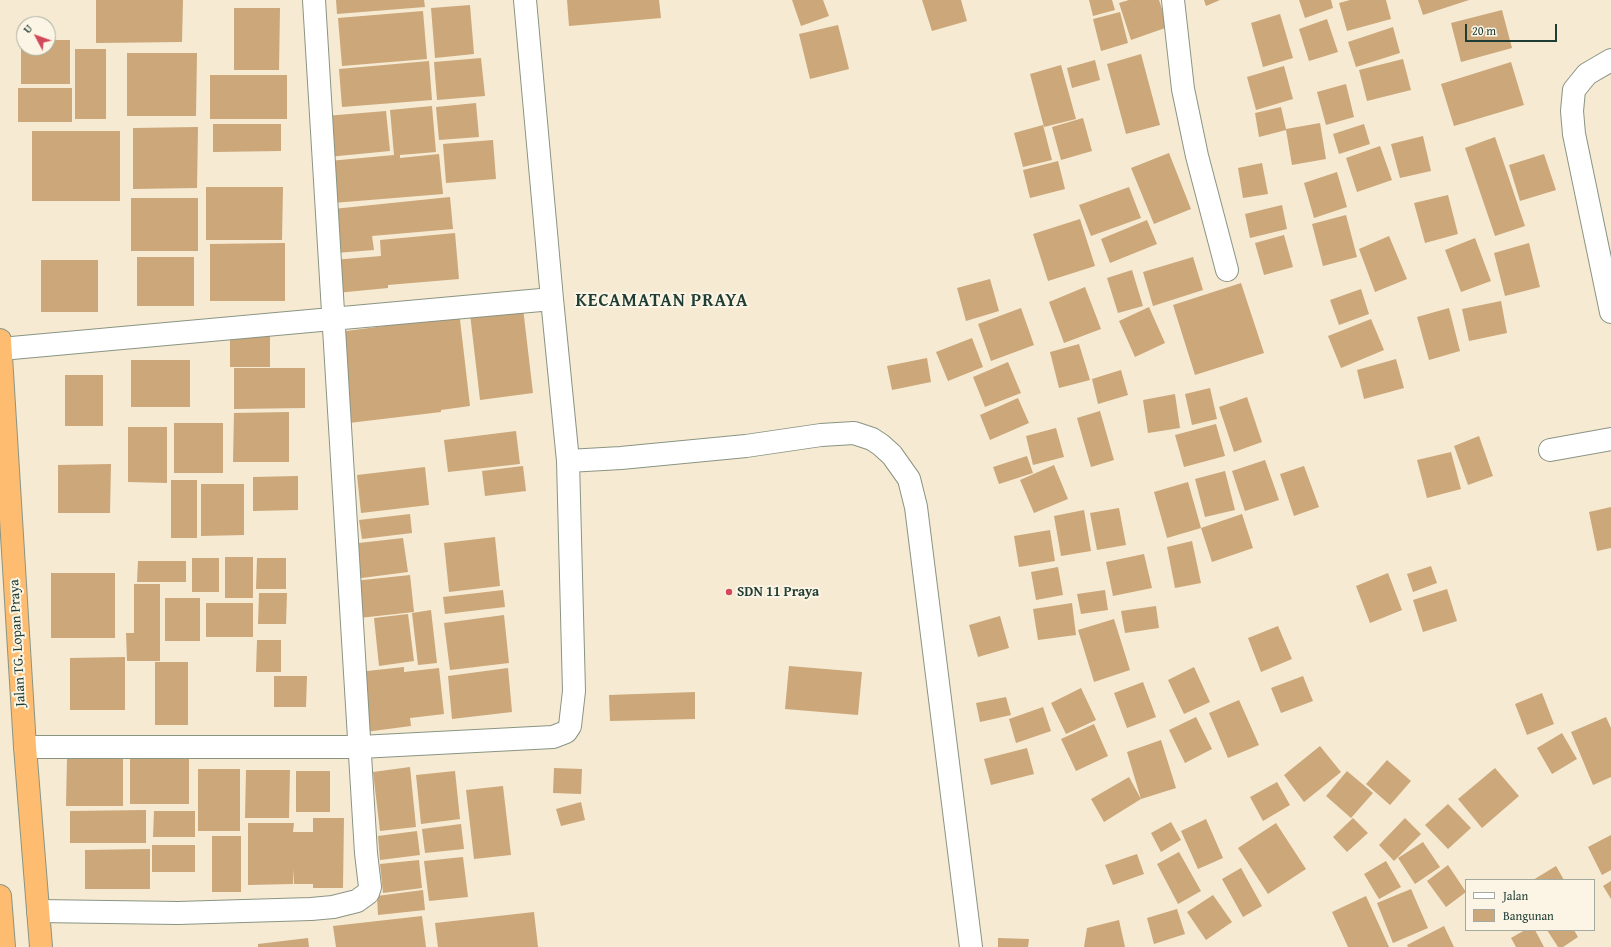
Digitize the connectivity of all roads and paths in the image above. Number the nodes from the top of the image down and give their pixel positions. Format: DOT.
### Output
graph roads {
  1 [pos="314,0"];
  2 [pos="525,0"];
  3 [pos="1173,0"];
  4 [pos="1611,60"];
  5 [pos="1227,270"];
  6 [pos="552,299"];
  7 [pos="1611,312"];
  8 [pos="333,318"];
  9 [pos="0,344"];
  10 [pos="1611,439"];
  11 [pos="1550,450"];
  12 [pos="568,461"];
  13 [pos="24,747"];
  14 [pos="360,747"];
  15 [pos="0,896"];
  16 [pos="38,911"];
  17 [pos="4,947"];
  18 [pos="42,947"];
  19 [pos="971,947"];
  1 -- 8 [label="street"];
  2 -- 6 [label="street"];
  3 -- 5 [label="street"];
  4 -- 7 [label="street"];
  6 -- 8 [label="street"];
  6 -- 12 [label="street"];
  8 -- 9 [label="street"];
  8 -- 14 [label="street"];
  9 -- 13 [label="highway, Jalan TG. Lopan Praya"];
  10 -- 11 [label="street"];
  12 -- 14 [label="street"];
  12 -- 19 [label="street"];
  13 -- 14 [label="street"];
  13 -- 16 [label="highway, Jalan TG. Lopan Praya"];
  14 -- 16 [label="street"];
  15 -- 17 [label="highway"];
  16 -- 18 [label="highway, Jalan TG. Lopan Praya"];
}
